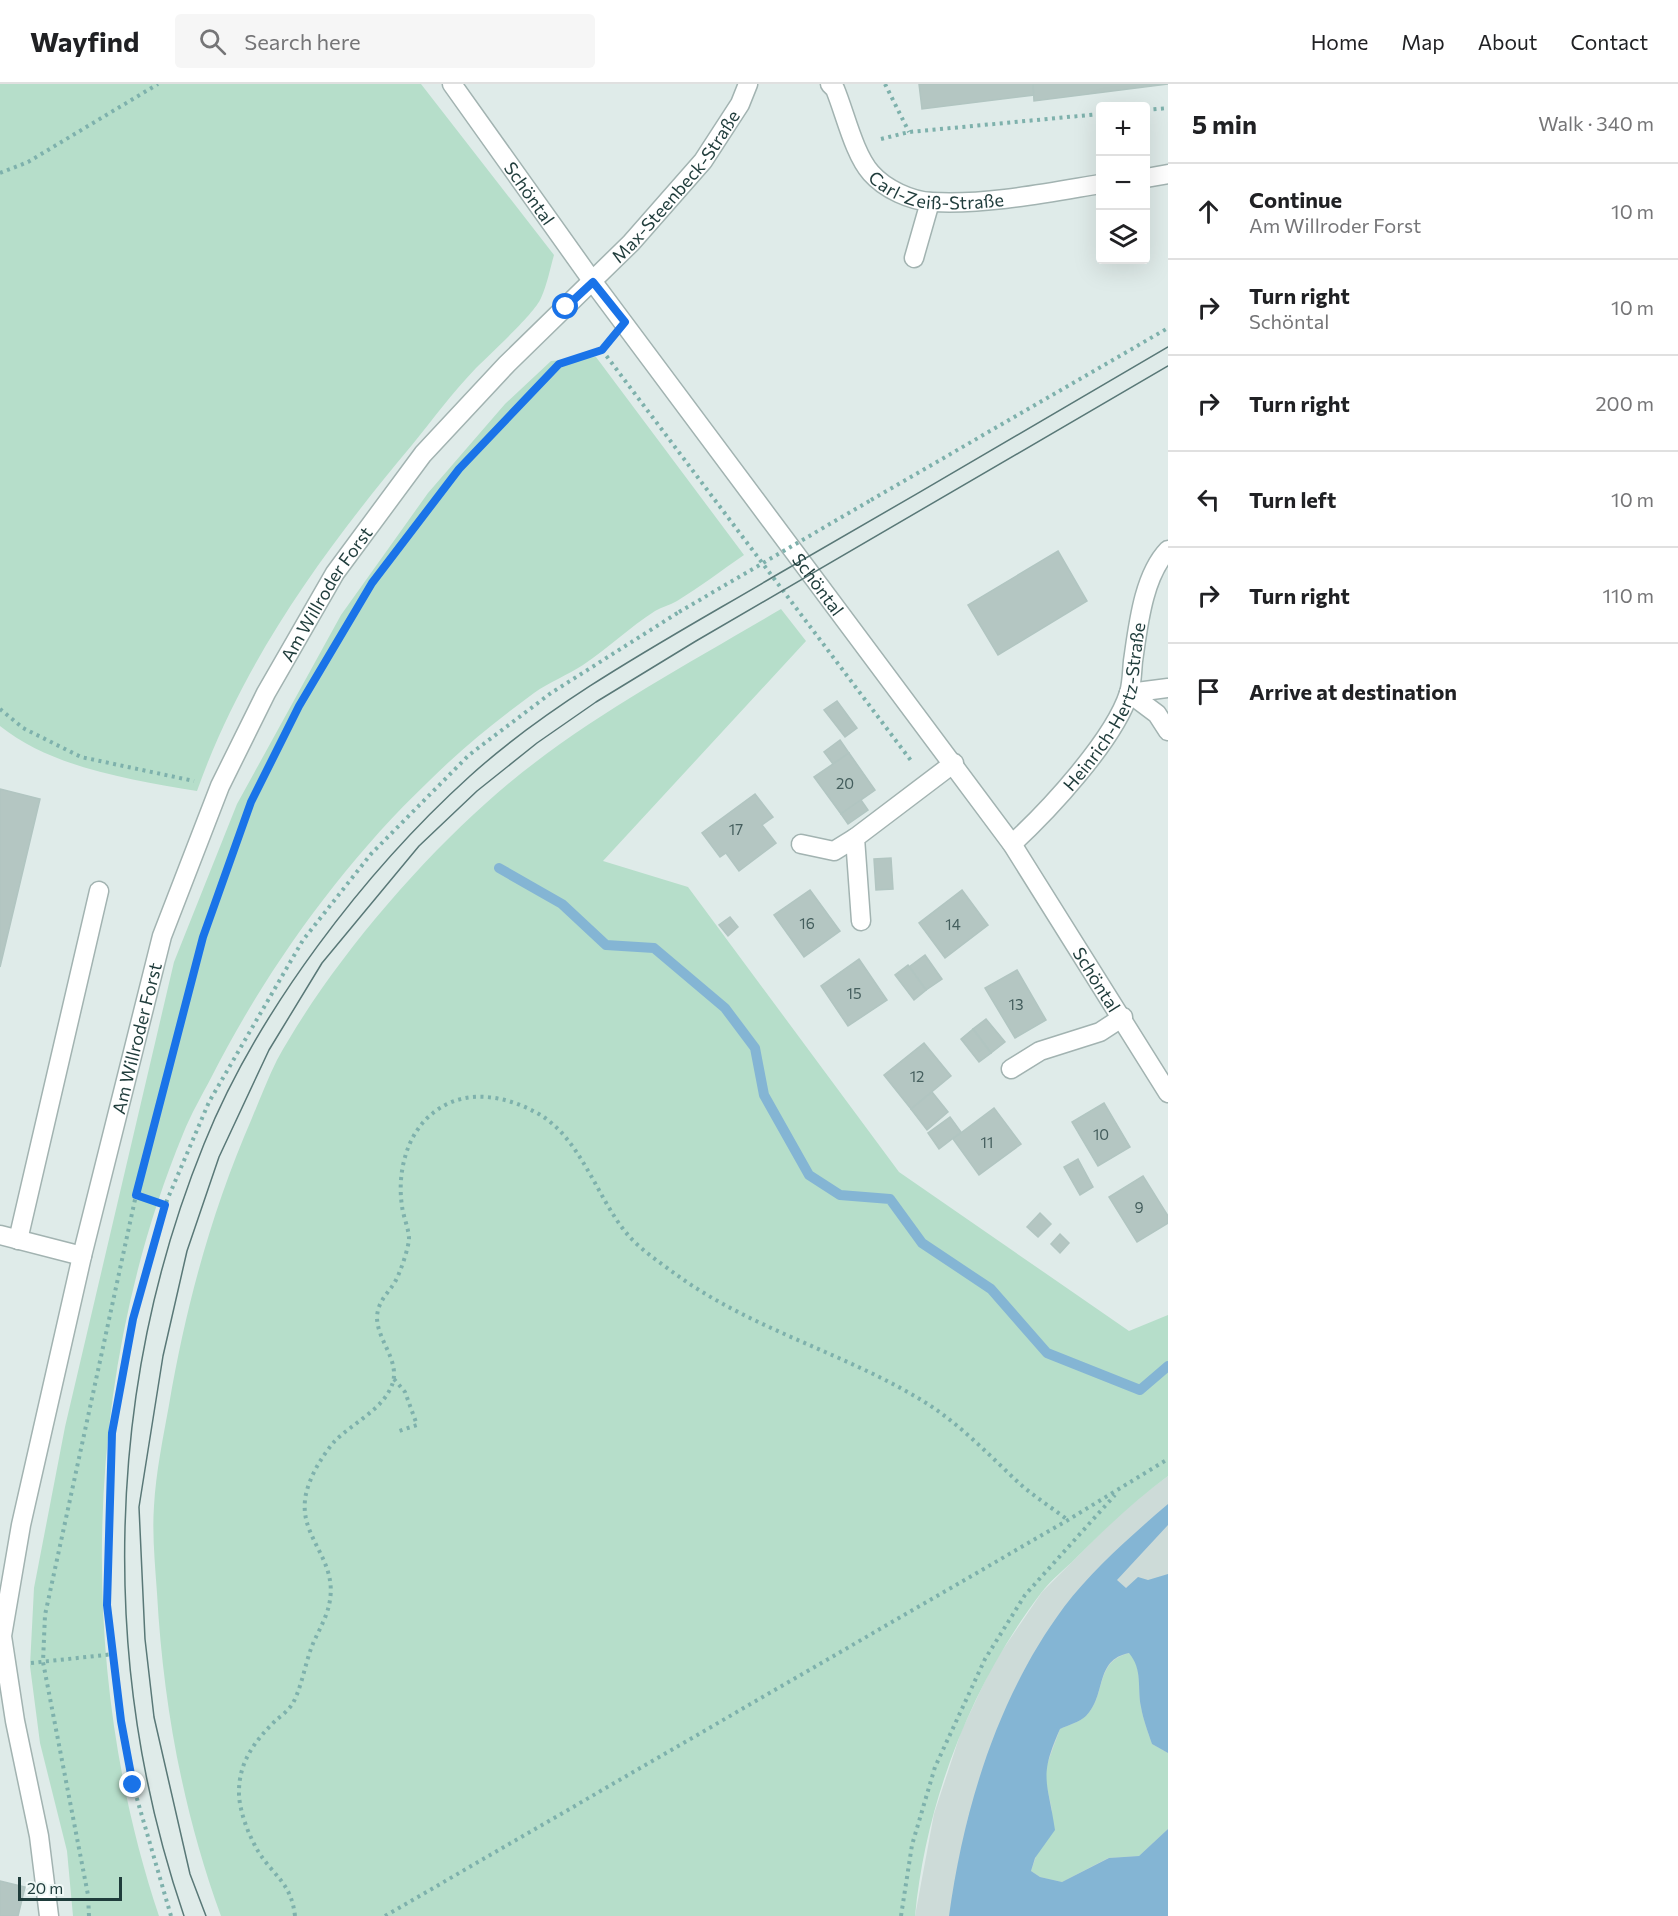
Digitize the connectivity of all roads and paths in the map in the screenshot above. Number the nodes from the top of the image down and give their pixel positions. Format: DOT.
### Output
graph roads {
  1 [pos="159,84"];
  2 [pos="452,84"];
  3 [pos="748,84"];
  4 [pos="830,84"];
  5 [pos="885,84"];
  6 [pos="1168,108"];
  7 [pos="1150,110"];
  8 [pos="1096,114"];
  9 [pos="909,132"];
  10 [pos="857,146"];
  11 [pos="0,172"];
  12 [pos="1168,174"];
  13 [pos="1150,177"];
  14 [pos="1096,185"];
  15 [pos="930,202"];
  16 [pos="914,258"];
  17 [pos="593,282"];
  18 [pos="625,322"];
  19 [pos="1168,328"];
  20 [pos="602,350"];
  21 [pos="1168,550"];
  22 [pos="1168,688"];
  23 [pos="1129,693"];
  24 [pos="0,709"];
  25 [pos="1168,731"];
  26 [pos="954,763"];
  27 [pos="937,776"];
  28 [pos="220,786"];
  29 [pos="855,838"];
  30 [pos="801,844"];
  31 [pos="1012,844"];
  32 [pos="99,891"];
  33 [pos="861,921"];
  34 [pos="1123,1017"];
  35 [pos="1011,1069"];
  36 [pos="1168,1092"];
  37 [pos="136,1195"];
  38 [pos="165,1205"];
  39 [pos="0,1235"];
  40 [pos="18,1240"];
  41 [pos="82,1256"];
  42 [pos="394,1378"];
  43 [pos="399,1431"];
  44 [pos="1168,1459"];
  45 [pos="1119,1490"];
  46 [pos="1068,1520"];
  47 [pos="1,1635"];
  48 [pos="114,1654"];
  49 [pos="43,1662"];
  50 [pos="7,1666"];
  51 [pos="49,1916"];
  52 [pos="89,1916"];
  53 [pos="171,1916"];
  54 [pos="295,1916"];
  55 [pos="384,1916"];
  56 [pos="901,1916"];
  1 -- 11 [label="path"];
  2 -- 17 [label="street, Schöntal"];
  3 -- 17 [label="street, Max-Steenbeck-Straße"];
  4 -- 10 [label="street, Carl-Zeiß-Straße"];
  5 -- 9 [label="path"];
  6 -- 7 [label="path"];
  8 -- 9 [label="path"];
  9 -- 10 [label="path"];
  10 -- 15 [label="street, Carl-Zeiß-Straße"];
  12 -- 13 [label="street"];
  14 -- 15 [label="street, Carl-Zeiß-Straße"];
  15 -- 16 [label="street"];
  17 -- 18 [label="street, Schöntal"];
  17 -- 28 [label="street, Am Willroder Forst"];
  18 -- 20 [label="path"];
  18 -- 26 [label="street, Schöntal"];
  19 -- 38 [label="path, bridge"];
  20 -- 27 [label="path"];
  20 -- 37 [label="path"];
  21 -- 23 [label="street, Heinrich-Hertz-Straße"];
  22 -- 23 [label="street"];
  23 -- 25 [label="street"];
  23 -- 31 [label="street, Heinrich-Hertz-Straße"];
  24 -- 28 [label="path"];
  26 -- 27 [label="street"];
  26 -- 31 [label="street, Schöntal"];
  27 -- 29 [label="street"];
  28 -- 41 [label="street, Am Willroder Forst"];
  29 -- 30 [label="street"];
  29 -- 33 [label="street"];
  31 -- 34 [label="street, Schöntal"];
  32 -- 40 [label="street"];
  34 -- 35 [label="street"];
  34 -- 36 [label="street, Schöntal"];
  37 -- 38 [label="path"];
  37 -- 49 [label="path"];
  38 -- 48 [label="path"];
  39 -- 40 [label="street"];
  40 -- 41 [label="street"];
  41 -- 47 [label="street, Am Willroder Forst"];
  42 -- 43 [label="path"];
  42 -- 46 [label="path"];
  42 -- 54 [label="path"];
  44 -- 45 [label="path"];
  45 -- 46 [label="path"];
  45 -- 56 [label="path"];
  46 -- 55 [label="path"];
  47 -- 50 [label="street, Am Willroder Forst"];
  48 -- 49 [label="path"];
  48 -- 53 [label="path"];
  49 -- 50 [label="path"];
  49 -- 52 [label="path"];
  50 -- 51 [label="street, Am Willroder Forst"];
}
